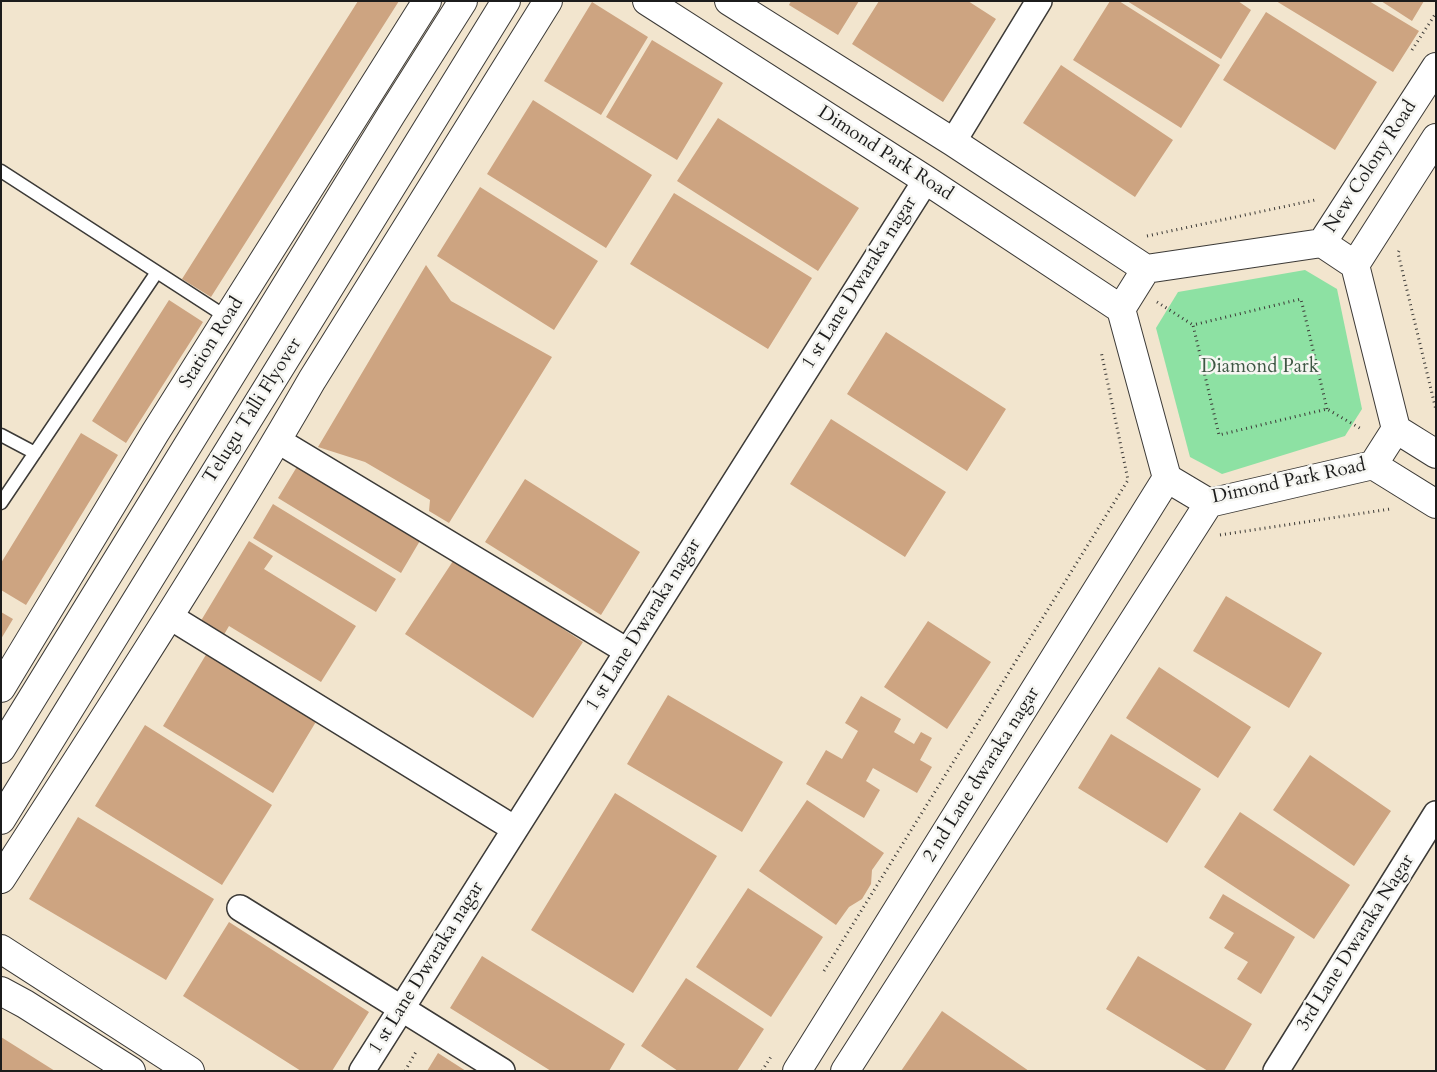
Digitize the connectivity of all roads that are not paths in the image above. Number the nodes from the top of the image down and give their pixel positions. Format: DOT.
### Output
graph roads {
  1 [pos="427,1"];
  2 [pos="463,1"];
  3 [pos="506,1"];
  4 [pos="548,1"];
  5 [pos="647,1"];
  6 [pos="729,1"];
  7 [pos="1039,1"];
  8 [pos="1436,66"];
  9 [pos="1436,138"];
  10 [pos="953,142"];
  11 [pos="1,171"];
  12 [pos="926,180"];
  13 [pos="1322,242"];
  14 [pos="1355,264"];
  15 [pos="1146,269"];
  16 [pos="157,272"];
  17 [pos="1121,309"];
  18 [pos="228,318"];
  19 [pos="1396,429"];
  20 [pos="1,435"];
  21 [pos="277,440"];
  22 [pos="35,453"];
  23 [pos="1436,454"];
  24 [pos="1373,465"];
  25 [pos="1167,478"];
  26 [pos="1,503"];
  27 [pos="1209,503"];
  28 [pos="1436,504"];
  29 [pos="169,616"];
  30 [pos="627,651"];
  31 [pos="1,688"];
  32 [pos="1,749"];
  33 [pos="1436,814"];
  34 [pos="1,820"];
  35 [pos="515,829"];
  36 [pos="1,879"];
  37 [pos="240,908"];
  38 [pos="1,949"];
  39 [pos="1,991"];
  40 [pos="401,1008"];
  41 [pos="1281,1069"];
  42 [pos="131,1071"];
  43 [pos="190,1071"];
  44 [pos="362,1071"];
  45 [pos="502,1071"];
  46 [pos="797,1071"];
  47 [pos="845,1071"];
  1 -- 18 [label="main road, Station Road"];
  2 -- 32 [label="main road, Telugu Talli Flyover"];
  3 -- 34 [label="main road, Telugu Talli Flyover"];
  4 -- 21 [label="main road"];
  5 -- 12 [label="main road, Dimond Park Road"];
  6 -- 10 [label="main road"];
  7 -- 10 [label="street"];
  8 -- 13 [label="main road, New Colony Road"];
  9 -- 14 [label="main road, New Colony Road"];
  10 -- 15 [label="main road"];
  11 -- 16 [label="lane"];
  12 -- 17 [label="main road, Dimond Park Road"];
  12 -- 30 [label="street, 1 st Lane Dwaraka nagar"];
  13 -- 14 [label="main road"];
  13 -- 15 [label="main road"];
  14 -- 19 [label="main road"];
  15 -- 17 [label="main road"];
  16 -- 18 [label="lane"];
  16 -- 22 [label="lane"];
  17 -- 25 [label="main road"];
  18 -- 31 [label="main road, Station Road"];
  19 -- 23 [label="main road"];
  19 -- 24 [label="main road, Dimond Park Road"];
  20 -- 22 [label="lane"];
  21 -- 29 [label="main road"];
  21 -- 30 [label="street"];
  22 -- 26 [label="lane"];
  24 -- 27 [label="main road, Dimond Park Road"];
  24 -- 28 [label="main road"];
  25 -- 27 [label="main road, Dimond Park Road"];
  25 -- 46 [label="main road, 2 nd Lane dwaraka nagar"];
  27 -- 47 [label="main road"];
  29 -- 35 [label="street"];
  29 -- 36 [label="main road"];
  30 -- 35 [label="street, 1 st Lane Dwaraka nagar"];
  33 -- 41 [label="street, 3rd Lane Dwaraka Nagar"];
  35 -- 40 [label="street, 1 st Lane Dwaraka nagar"];
  37 -- 40 [label="street"];
  38 -- 43 [label="main road"];
  39 -- 42 [label="main road"];
  40 -- 44 [label="street, 1 st Lane Dwaraka nagar"];
  40 -- 45 [label="street"];
}
